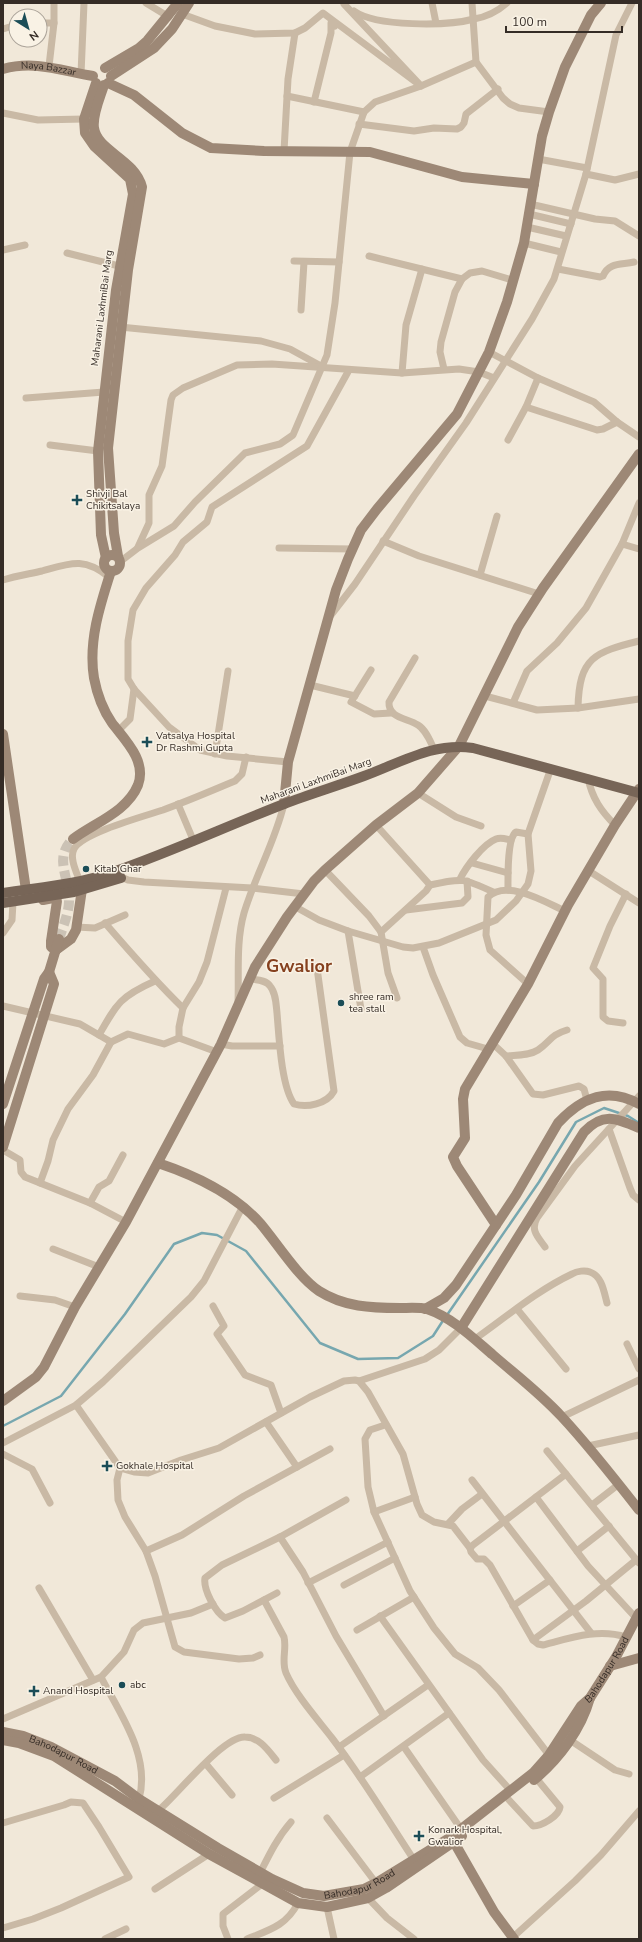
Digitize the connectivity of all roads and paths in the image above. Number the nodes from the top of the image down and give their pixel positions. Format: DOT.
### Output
graph roads {
  1 [pos="54,3"];
  2 [pos="84,3"];
  3 [pos="146,3"];
  4 [pos="178,3"];
  5 [pos="189,3"];
  6 [pos="344,3"];
  7 [pos="432,3"];
  8 [pos="472,3"];
  9 [pos="507,3"];
  10 [pos="601,3"];
  11 [pos="632,3"];
  12 [pos="182,14"];
  13 [pos="169,17"];
  14 [pos="473,20"];
  15 [pos="48,23"];
  16 [pos="54,23"];
  17 [pos="436,23"];
  18 [pos="295,33"];
  19 [pos="476,62"];
  20 [pos="48,66"];
  21 [pos="3,69"];
  22 [pos="81,74"];
  23 [pos="103,78"];
  24 [pos="421,86"];
  25 [pos="498,90"];
  26 [pos="287,96"];
  27 [pos="314,102"];
  28 [pos="364,112"];
  29 [pos="549,112"];
  30 [pos="3,113"];
  31 [pos="84,119"];
  32 [pos="359,124"];
  33 [pos="284,151"];
  34 [pos="350,152"];
  35 [pos="538,159"];
  36 [pos="587,171"];
  37 [pos="639,174"];
  38 [pos="534,184"];
  39 [pos="530,209"];
  40 [pos="574,214"];
  41 [pos="570,224"];
  42 [pos="527,227"];
  43 [pos="566,236"];
  44 [pos="639,236"];
  45 [pos="524,243"];
  46 [pos="25,245"];
  47 [pos="3,250"];
  48 [pos="561,252"];
  49 [pos="67,253"];
  50 [pos="368,256"];
  51 [pos="294,261"];
  52 [pos="304,262"];
  53 [pos="339,262"];
  54 [pos="634,262"];
  55 [pos="119,266"];
  56 [pos="422,269"];
  57 [pos="558,269"];
  58 [pos="462,279"];
  59 [pos="512,280"];
  60 [pos="301,310"];
  61 [pos="120,327"];
  62 [pos="489,352"];
  63 [pos="506,362"];
  64 [pos="323,367"];
  65 [pos="444,369"];
  66 [pos="349,370"];
  67 [pos="479,372"];
  68 [pos="402,373"];
  69 [pos="494,378"];
  70 [pos="538,378"];
  71 [pos="104,392"];
  72 [pos="26,398"];
  73 [pos="526,408"];
  74 [pos="617,422"];
  75 [pos="639,436"];
  76 [pos="508,440"];
  77 [pos="50,445"];
  78 [pos="98,451"];
  79 [pos="639,454"];
  80 [pos="639,503"];
  81 [pos="497,516"];
  82 [pos="383,541"];
  83 [pos="622,544"];
  84 [pos="138,548"];
  85 [pos="279,548"];
  86 [pos="353,548"];
  87 [pos="639,549"];
  88 [pos="106,558"];
  89 [pos="119,559"];
  90 [pos="110,574"];
  91 [pos="480,575"];
  92 [pos="3,580"];
  93 [pos="538,594"];
  94 [pos="329,616"];
  95 [pos="639,641"];
  96 [pos="415,658"];
  97 [pos="371,670"];
  98 [pos="228,671"];
  99 [pos="310,685"];
  100 [pos="134,689"];
  101 [pos="355,696"];
  102 [pos="485,696"];
  103 [pos="639,699"];
  104 [pos="513,703"];
  105 [pos="578,708"];
  106 [pos="391,713"];
  107 [pos="119,730"];
  108 [pos="4,741"];
  109 [pos="459,746"];
  110 [pos="434,749"];
  111 [pos="214,754"];
  112 [pos="246,757"];
  113 [pos="288,762"];
  114 [pos="551,768"];
  115 [pos="588,778"];
  116 [pos="638,792"];
  117 [pos="418,793"];
  118 [pos="178,804"];
  119 [pos="284,804"];
  120 [pos="376,825"];
  121 [pos="615,825"];
  122 [pos="481,826"];
  123 [pos="528,834"];
  124 [pos="73,839"];
  125 [pos="511,840"];
  126 [pos="194,842"];
  127 [pos="472,863"];
  128 [pos="325,870"];
  129 [pos="589,871"];
  130 [pos="111,873"];
  131 [pos="508,873"];
  132 [pos="121,878"];
  133 [pos="463,880"];
  134 [pos="81,885"];
  135 [pos="430,885"];
  136 [pos="226,888"];
  137 [pos="252,888"];
  138 [pos="508,890"];
  139 [pos="493,892"];
  140 [pos="523,892"];
  141 [pos="3,893"];
  142 [pos="304,894"];
  143 [pos="626,894"];
  144 [pos="25,895"];
  145 [pos="13,902"];
  146 [pos="3,903"];
  147 [pos="639,903"];
  148 [pos="294,906"];
  149 [pos="406,910"];
  150 [pos="565,911"];
  151 [pos="125,915"];
  152 [pos="104,923"];
  153 [pos="486,925"];
  154 [pos="76,927"];
  155 [pos="348,931"];
  156 [pos="380,932"];
  157 [pos="3,933"];
  158 [pos="59,939"];
  159 [pos="384,941"];
  160 [pos="423,947"];
  161 [pos="56,950"];
  162 [pos="317,968"];
  163 [pos="49,972"];
  164 [pos="251,979"];
  165 [pos="155,980"];
  166 [pos="528,984"];
  167 [pos="397,998"];
  168 [pos="3,1006"];
  169 [pos="183,1008"];
  170 [pos="238,1008"];
  171 [pos="361,1009"];
  172 [pos="33,1012"];
  173 [pos="45,1015"];
  174 [pos="623,1023"];
  175 [pos="567,1030"];
  176 [pos="99,1035"];
  177 [pos="180,1038"];
  178 [pos="112,1042"];
  179 [pos="280,1046"];
  180 [pos="490,1046"];
  181 [pos="219,1048"];
  182 [pos="506,1056"];
  183 [pos="587,1100"];
  184 [pos="636,1101"];
  185 [pos="3,1104"];
  186 [pos="618,1119"];
  187 [pos="639,1128"];
  188 [pos="609,1129"];
  189 [pos="3,1147"];
  190 [pos="3,1150"];
  191 [pos="124,1156"];
  192 [pos="158,1163"];
  193 [pos="40,1183"];
  194 [pos="639,1200"];
  195 [pos="90,1203"];
  196 [pos="243,1206"];
  197 [pos="126,1222"];
  198 [pos="496,1225"];
  199 [pos="545,1247"];
  200 [pos="52,1249"];
  201 [pos="99,1267"];
  202 [pos="20,1296"];
  203 [pos="607,1303"];
  204 [pos="213,1306"];
  205 [pos="75,1307"];
  206 [pos="430,1310"];
  207 [pos="517,1310"];
  208 [pos="458,1327"];
  209 [pos="474,1339"];
  210 [pos="627,1344"];
  211 [pos="566,1369"];
  212 [pos="639,1369"];
  213 [pos="359,1380"];
  214 [pos="639,1380"];
  215 [pos="3,1401"];
  216 [pos="76,1405"];
  217 [pos="281,1413"];
  218 [pos="562,1417"];
  219 [pos="266,1422"];
  220 [pos="385,1425"];
  221 [pos="639,1435"];
  222 [pos="3,1443"];
  223 [pos="588,1446"];
  224 [pos="330,1449"];
  225 [pos="547,1451"];
  226 [pos="3,1454"];
  227 [pos="297,1467"];
  228 [pos="120,1468"];
  229 [pos="566,1474"];
  230 [pos="472,1480"];
  231 [pos="619,1484"];
  232 [pos="482,1494"];
  233 [pos="414,1497"];
  234 [pos="536,1498"];
  235 [pos="346,1500"];
  236 [pos="50,1503"];
  237 [pos="592,1505"];
  238 [pos="639,1510"];
  239 [pos="374,1512"];
  240 [pos="504,1522"];
  241 [pos="448,1524"];
  242 [pos="609,1526"];
  243 [pos="280,1537"];
  244 [pos="388,1542"];
  245 [pos="470,1548"];
  246 [pos="146,1551"];
  247 [pos="577,1551"];
  248 [pos="395,1558"];
  249 [pos="638,1561"];
  250 [pos="550,1580"];
  251 [pos="308,1583"];
  252 [pos="344,1585"];
  253 [pos="606,1586"];
  254 [pos="39,1588"];
  255 [pos="277,1593"];
  256 [pos="414,1597"];
  257 [pos="264,1600"];
  258 [pos="213,1604"];
  259 [pos="513,1606"];
  260 [pos="574,1610"];
  261 [pos="638,1615"];
  262 [pos="380,1616"];
  263 [pos="166,1619"];
  264 [pos="357,1630"];
  265 [pos="591,1633"];
  266 [pos="626,1637"];
  267 [pos="533,1640"];
  268 [pos="260,1655"];
  269 [pos="639,1658"];
  270 [pos="610,1666"];
  271 [pos="101,1677"];
  272 [pos="93,1680"];
  273 [pos="428,1685"];
  274 [pos="590,1698"];
  275 [pos="449,1714"];
  276 [pos="384,1716"];
  277 [pos="3,1719"];
  278 [pos="3,1732"];
  279 [pos="3,1740"];
  280 [pos="570,1740"];
  281 [pos="339,1747"];
  282 [pos="404,1747"];
  283 [pos="344,1755"];
  284 [pos="550,1755"];
  285 [pos="276,1760"];
  286 [pos="206,1764"];
  287 [pos="630,1774"];
  288 [pos="360,1778"];
  289 [pos="536,1778"];
  290 [pos="232,1795"];
  291 [pos="510,1796"];
  292 [pos="274,1798"];
  293 [pos="139,1799"];
  294 [pos="159,1810"];
  295 [pos="639,1811"];
  296 [pos="327,1818"];
  297 [pos="292,1822"];
  298 [pos="3,1823"];
  299 [pos="461,1829"];
  300 [pos="454,1842"];
  301 [pos="210,1854"];
  302 [pos="414,1860"];
  303 [pos="261,1871"];
  304 [pos="376,1883"];
  305 [pos="262,1884"];
  306 [pos="155,1889"];
  307 [pos="368,1898"];
  308 [pos="298,1903"];
  309 [pos="327,1907"];
  310 [pos="3,1928"];
  311 [pos="126,1929"];
  312 [pos="513,1938"];
  313 [pos="105,1939"];
  314 [pos="228,1939"];
  315 [pos="247,1939"];
  316 [pos="336,1939"];
  317 [pos="414,1939"];
  1 -- 16 [label="street"];
  2 -- 22 [label="street"];
  3 -- 13 [label="street"];
  4 -- 13 [label="street"];
  5 -- 12 [label="street"];
  6 -- 17 [label="street"];
  6 -- 24 [label="street"];
  7 -- 17 [label="street"];
  8 -- 14 [label="street"];
  9 -- 14 [label="street"];
  10 -- 29 [label="street"];
  11 -- 36 [label="street"];
  12 -- 18 [label="street"];
  12 -- 23 [label="street"];
  13 -- 23 [label="street"];
  14 -- 17 [label="street"];
  14 -- 19 [label="street"];
  15 -- 16 [label="street"];
  16 -- 20 [label="street"];
  18 -- 24 [label="street"];
  18 -- 26 [label="street"];
  19 -- 24 [label="street"];
  19 -- 25 [label="street"];
  20 -- 21 [label="street, Naya Bazzar"];
  20 -- 22 [label="street, Naya Bazzar"];
  22 -- 23 [label="street, Naya Bazzar"];
  23 -- 31 [label="street"];
  23 -- 33 [label="street, Naya Bazzar"];
  23 -- 61 [label="street"];
  24 -- 27 [label="street"];
  24 -- 28 [label="street"];
  25 -- 29 [label="street"];
  25 -- 32 [label="street"];
  26 -- 27 [label="street"];
  26 -- 33 [label="street"];
  27 -- 28 [label="street"];
  28 -- 32 [label="street"];
  29 -- 35 [label="street"];
  30 -- 31 [label="street"];
  31 -- 55 [label="street, Maharani LaxhmiBai Marg"];
  32 -- 34 [label="street"];
  33 -- 34 [label="street, Naya Bazzar"];
  34 -- 38 [label="street, Naya Bazzar"];
  34 -- 53 [label="street"];
  35 -- 36 [label="street"];
  35 -- 38 [label="street"];
  36 -- 37 [label="street"];
  36 -- 40 [label="street"];
  38 -- 39 [label="street"];
  39 -- 40 [label="street"];
  39 -- 41 [label="street"];
  39 -- 42 [label="street"];
  40 -- 41 [label="street"];
  40 -- 44 [label="street"];
  41 -- 43 [label="street"];
  42 -- 43 [label="street"];
  42 -- 45 [label="street"];
  43 -- 48 [label="street"];
  45 -- 48 [label="street"];
  45 -- 59 [label="street"];
  46 -- 47 [label="street"];
  48 -- 57 [label="street"];
  49 -- 55 [label="street"];
  50 -- 56 [label="street"];
  51 -- 52 [label="street"];
  52 -- 53 [label="street"];
  52 -- 60 [label="street"];
  53 -- 64 [label="street"];
  54 -- 57 [label="street"];
  55 -- 71 [label="street, Maharani LaxhmiBai Marg"];
  56 -- 58 [label="street"];
  56 -- 68 [label="street"];
  57 -- 63 [label="street"];
  58 -- 59 [label="street"];
  58 -- 65 [label="street"];
  59 -- 62 [label="street"];
  61 -- 64 [label="street"];
  61 -- 89 [label="street"];
  62 -- 63 [label="street"];
  62 -- 67 [label="street"];
  63 -- 69 [label="street"];
  63 -- 70 [label="street"];
  64 -- 66 [label="street"];
  64 -- 84 [label="street"];
  64 -- 84 [label="street"];
  65 -- 67 [label="street"];
  65 -- 68 [label="street"];
  66 -- 68 [label="street"];
  66 -- 100 [label="street"];
  67 -- 69 [label="street"];
  67 -- 86 [label="street"];
  69 -- 82 [label="street"];
  70 -- 73 [label="street"];
  70 -- 74 [label="street"];
  71 -- 72 [label="street"];
  71 -- 78 [label="street, Maharani LaxhmiBai Marg"];
  73 -- 74 [label="street"];
  73 -- 76 [label="street"];
  74 -- 75 [label="street"];
  77 -- 78 [label="street"];
  78 -- 88 [label="street, Maharani LaxhmiBai Marg"];
  79 -- 93 [label="street"];
  80 -- 83 [label="street"];
  81 -- 91 [label="street"];
  82 -- 91 [label="street"];
  82 -- 94 [label="street"];
  83 -- 87 [label="street"];
  83 -- 104 [label="street"];
  84 -- 89 [label="street"];
  85 -- 86 [label="street"];
  86 -- 94 [label="street"];
  88 -- 89 [label="street"];
  88 -- 90 [label="street"];
  89 -- 90 [label="street"];
  90 -- 92 [label="street"];
  90 -- 107 [label="street"];
  91 -- 93 [label="street"];
  93 -- 102 [label="street"];
  94 -- 99 [label="street"];
  95 -- 105 [label="street"];
  96 -- 106 [label="street"];
  97 -- 101 [label="street"];
  98 -- 111 [label="street"];
  99 -- 101 [label="street"];
  99 -- 113 [label="street"];
  100 -- 107 [label="street"];
  100 -- 111 [label="street"];
  101 -- 106 [label="street"];
  102 -- 104 [label="street"];
  102 -- 109 [label="street"];
  103 -- 105 [label="street"];
  104 -- 105 [label="street"];
  106 -- 110 [label="street"];
  107 -- 124 [label="street"];
  108 -- 144 [label="street"];
  109 -- 110 [label="main road, Maharani LaxhmiBai Marg"];
  109 -- 114 [label="main road, Maharani LaxhmiBai Marg"];
  109 -- 117 [label="street"];
  110 -- 119 [label="main road, Maharani LaxhmiBai Marg"];
  111 -- 112 [label="street"];
  112 -- 113 [label="street"];
  112 -- 118 [label="street"];
  113 -- 119 [label="street"];
  114 -- 115 [label="main road, Maharani LaxhmiBai Marg"];
  114 -- 123 [label="street"];
  115 -- 116 [label="main road, Maharani LaxhmiBai Marg"];
  115 -- 121 [label="street"];
  116 -- 121 [label="street"];
  117 -- 120 [label="street"];
  117 -- 122 [label="street"];
  118 -- 126 [label="street"];
  118 -- 134 [label="street"];
  119 -- 126 [label="main road, Maharani LaxhmiBai Marg"];
  119 -- 137 [label="street"];
  120 -- 128 [label="street"];
  120 -- 135 [label="street"];
  121 -- 129 [label="street"];
  123 -- 125 [label="street"];
  123 -- 140 [label="street"];
  125 -- 127 [label="street"];
  125 -- 131 [label="street"];
  126 -- 130 [label="main road, Maharani LaxhmiBai Marg"];
  127 -- 131 [label="street"];
  127 -- 133 [label="street"];
  128 -- 142 [label="street"];
  128 -- 156 [label="street"];
  129 -- 143 [label="street"];
  129 -- 150 [label="street"];
  130 -- 132 [label="street"];
  130 -- 134 [label="main road, Maharani LaxhmiBai Marg"];
  131 -- 138 [label="street"];
  132 -- 134 [label="main road"];
  132 -- 136 [label="street"];
  133 -- 135 [label="street"];
  133 -- 139 [label="street"];
  133 -- 149 [label="street"];
  134 -- 144 [label="main road, Maharani LaxhmiBai Marg"];
  134 -- 154 [label="street"];
  135 -- 149 [label="street"];
  136 -- 137 [label="street"];
  136 -- 169 [label="street"];
  137 -- 142 [label="street"];
  137 -- 170 [label="street"];
  138 -- 139 [label="street"];
  138 -- 140 [label="street"];
  139 -- 153 [label="street"];
  140 -- 150 [label="street"];
  140 -- 153 [label="street"];
  141 -- 144 [label="main road, Maharani LaxhmiBai Marg"];
  142 -- 148 [label="street"];
  143 -- 147 [label="street"];
  143 -- 174 [label="street"];
  144 -- 145 [label="main road"];
  144 -- 161 [label="street"];
  145 -- 146 [label="main road"];
  145 -- 157 [label="street"];
  148 -- 155 [label="street"];
  148 -- 164 [label="street"];
  149 -- 156 [label="street"];
  150 -- 166 [label="street"];
  151 -- 152 [label="street"];
  152 -- 154 [label="street"];
  152 -- 165 [label="street"];
  153 -- 160 [label="street"];
  153 -- 166 [label="street"];
  154 -- 161 [label="street"];
  155 -- 159 [label="street"];
  155 -- 171 [label="street"];
  156 -- 159 [label="street"];
  158 -- 161 [label="street"];
  159 -- 160 [label="street"];
  159 -- 167 [label="street"];
  160 -- 180 [label="street"];
  161 -- 163 [label="street"];
  162 -- 179 [label="street"];
  163 -- 172 [label="street"];
  163 -- 173 [label="street"];
  164 -- 170 [label="street"];
  164 -- 179 [label="street"];
  165 -- 169 [label="street"];
  165 -- 176 [label="street"];
  166 -- 180 [label="street"];
  168 -- 172 [label="street"];
  169 -- 177 [label="street"];
  170 -- 181 [label="street"];
  172 -- 173 [label="street"];
  172 -- 185 [label="street"];
  173 -- 176 [label="street"];
  173 -- 189 [label="street"];
  175 -- 182 [label="street"];
  176 -- 178 [label="street"];
  177 -- 178 [label="street"];
  177 -- 181 [label="street"];
  178 -- 193 [label="street"];
  179 -- 181 [label="street"];
  180 -- 182 [label="street"];
  180 -- 198 [label="street"];
  181 -- 192 [label="street"];
  182 -- 183 [label="street"];
  183 -- 184 [label="street"];
  183 -- 198 [label="street"];
  184 -- 186 [label="street"];
  186 -- 187 [label="street"];
  186 -- 188 [label="street"];
  186 -- 208 [label="street"];
  188 -- 194 [label="street"];
  188 -- 199 [label="street"];
  190 -- 193 [label="street"];
  191 -- 195 [label="street"];
  192 -- 196 [label="street"];
  192 -- 197 [label="street"];
  193 -- 195 [label="street"];
  195 -- 197 [label="street"];
  196 -- 206 [label="street"];
  196 -- 216 [label="street"];
  197 -- 201 [label="street"];
  198 -- 206 [label="street"];
  200 -- 201 [label="street"];
  201 -- 205 [label="street"];
  202 -- 205 [label="street"];
  203 -- 207 [label="street"];
  204 -- 217 [label="street"];
  205 -- 215 [label="street"];
  206 -- 208 [label="street"];
  207 -- 209 [label="street"];
  207 -- 211 [label="street"];
  208 -- 209 [label="street"];
  208 -- 213 [label="street"];
  209 -- 218 [label="street"];
  210 -- 212 [label="street"];
  213 -- 217 [label="street"];
  213 -- 220 [label="street"];
  214 -- 218 [label="street"];
  216 -- 222 [label="street"];
  216 -- 228 [label="street"];
  217 -- 219 [label="street"];
  218 -- 223 [label="street"];
  219 -- 227 [label="street"];
  219 -- 228 [label="street"];
  220 -- 233 [label="street"];
  220 -- 239 [label="street"];
  221 -- 223 [label="street"];
  223 -- 231 [label="street"];
  224 -- 227 [label="street"];
  225 -- 229 [label="street"];
  226 -- 236 [label="street"];
  227 -- 246 [label="street"];
  228 -- 246 [label="street"];
  229 -- 234 [label="street"];
  229 -- 237 [label="street"];
  230 -- 232 [label="street"];
  231 -- 237 [label="street"];
  231 -- 238 [label="street"];
  232 -- 240 [label="street"];
  232 -- 241 [label="street"];
  233 -- 239 [label="street"];
  233 -- 241 [label="street"];
  234 -- 240 [label="street"];
  234 -- 247 [label="street"];
  235 -- 243 [label="street"];
  237 -- 242 [label="street"];
  239 -- 244 [label="street"];
  240 -- 245 [label="street"];
  240 -- 250 [label="street"];
  241 -- 245 [label="street"];
  242 -- 247 [label="street"];
  242 -- 249 [label="street"];
  243 -- 251 [label="street"];
  243 -- 258 [label="street"];
  244 -- 248 [label="street"];
  244 -- 251 [label="street"];
  245 -- 259 [label="street"];
  246 -- 263 [label="street"];
  247 -- 253 [label="street"];
  248 -- 252 [label="street"];
  248 -- 256 [label="street"];
  249 -- 253 [label="street"];
  250 -- 259 [label="street"];
  250 -- 260 [label="street"];
  251 -- 276 [label="street"];
  253 -- 260 [label="street"];
  253 -- 261 [label="street"];
  254 -- 272 [label="street"];
  255 -- 257 [label="street"];
  256 -- 262 [label="street"];
  256 -- 284 [label="street"];
  257 -- 258 [label="street"];
  257 -- 281 [label="street"];
  258 -- 263 [label="street"];
  259 -- 267 [label="street"];
  260 -- 265 [label="street"];
  260 -- 267 [label="street"];
  261 -- 266 [label="street, Bahodapur Road"];
  262 -- 264 [label="street"];
  262 -- 273 [label="street"];
  263 -- 268 [label="street"];
  263 -- 271 [label="street"];
  265 -- 266 [label="street"];
  265 -- 267 [label="street"];
  266 -- 270 [label="street, Bahodapur Road"];
  269 -- 270 [label="street"];
  270 -- 274 [label="street, Bahodapur Road"];
  271 -- 272 [label="street"];
  271 -- 293 [label="street"];
  272 -- 277 [label="street"];
  273 -- 275 [label="street"];
  273 -- 276 [label="street"];
  274 -- 280 [label="street"];
  274 -- 284 [label="street, Bahodapur Road"];
  275 -- 282 [label="street"];
  275 -- 291 [label="street"];
  276 -- 281 [label="street"];
  278 -- 293 [label="street, Bahodapur Road"];
  279 -- 301 [label="street"];
  280 -- 287 [label="street"];
  280 -- 289 [label="street"];
  281 -- 283 [label="street"];
  282 -- 288 [label="street"];
  282 -- 299 [label="street"];
  283 -- 288 [label="street"];
  283 -- 292 [label="street"];
  284 -- 291 [label="street, Bahodapur Road"];
  285 -- 286 [label="street"];
  286 -- 290 [label="street"];
  286 -- 294 [label="street"];
  288 -- 302 [label="street"];
  289 -- 291 [label="street"];
  289 -- 291 [label="street"];
  291 -- 299 [label="street, Bahodapur Road"];
  291 -- 300 [label="street"];
  293 -- 294 [label="street, Bahodapur Road"];
  294 -- 303 [label="street, Bahodapur Road"];
  295 -- 312 [label="street"];
  296 -- 304 [label="street"];
  297 -- 303 [label="street"];
  298 -- 310 [label="street"];
  299 -- 302 [label="street, Bahodapur Road"];
  300 -- 307 [label="street"];
  300 -- 312 [label="street"];
  301 -- 305 [label="street"];
  301 -- 306 [label="street"];
  302 -- 304 [label="street, Bahodapur Road"];
  303 -- 304 [label="street, Bahodapur Road"];
  305 -- 308 [label="street"];
  305 -- 314 [label="street"];
  307 -- 309 [label="street"];
  307 -- 317 [label="street"];
  308 -- 309 [label="street"];
  308 -- 315 [label="street"];
  309 -- 316 [label="street"];
  311 -- 313 [label="street"];
}
